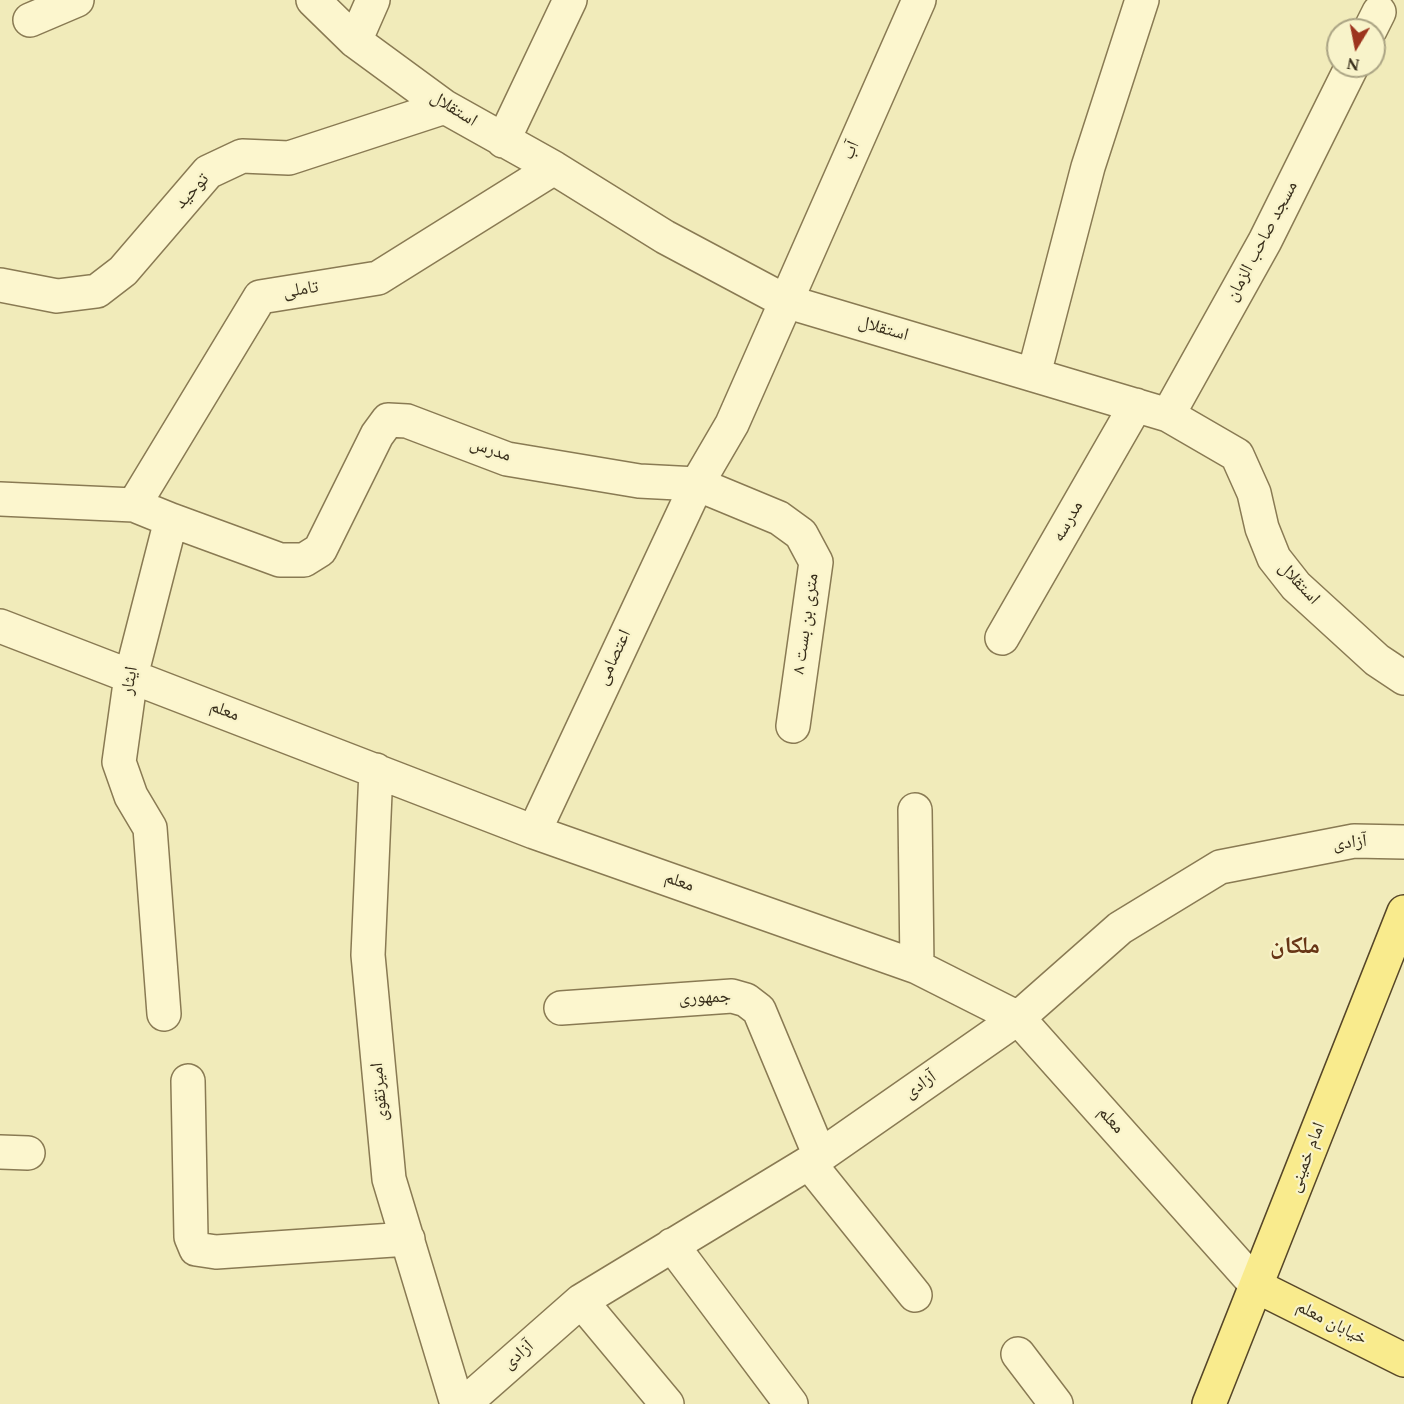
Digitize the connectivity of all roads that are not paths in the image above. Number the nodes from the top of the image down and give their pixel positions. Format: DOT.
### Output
graph roads {
  1 [pos="77,0"];
  2 [pos="313,0"];
  3 [pos="373,0"];
  4 [pos="570,0"];
  5 [pos="919,0"];
  6 [pos="1142,0"];
  7 [pos="30,20"];
  8 [pos="355,41"];
  9 [pos="1346,78"];
  10 [pos="445,107"];
  11 [pos="503,141"];
  12 [pos="554,168"];
  13 [pos="0,285"];
  14 [pos="785,302"];
  15 [pos="1034,374"];
  16 [pos="1136,405"];
  17 [pos="1168,414"];
  18 [pos="696,484"];
  19 [pos="0,499"];
  20 [pos="134,505"];
  21 [pos="171,520"];
  22 [pos="0,626"];
  23 [pos="1002,638"];
  24 [pos="131,676"];
  25 [pos="1404,678"];
  26 [pos="793,726"];
  27 [pos="375,770"];
  28 [pos="915,810"];
  29 [pos="534,832"];
  30 [pos="1404,842"];
  31 [pos="1404,912"];
  32 [pos="917,967"];
  33 [pos="561,1008"];
  34 [pos="164,1014"];
  35 [pos="1018,1018"];
  36 [pos="188,1081"];
  37 [pos="815,1159"];
  38 [pos="408,1239"];
  39 [pos="672,1245"];
  40 [pos="1258,1287"];
  41 [pos="915,1295"];
  42 [pos="581,1301"];
  43 [pos="1018,1353"];
  44 [pos="1404,1360"];
  45 [pos="457,1404"];
  46 [pos="464,1404"];
  47 [pos="667,1404"];
  48 [pos="791,1404"];
  49 [pos="1056,1404"];
  50 [pos="1209,1404"];
  1 -- 7 [label="street"];
  2 -- 8 [label="street, استقلال"];
  3 -- 8 [label="street"];
  4 -- 11 [label="street"];
  5 -- 14 [label="street, آب"];
  6 -- 15 [label="street"];
  8 -- 10 [label="street, استقلال"];
  9 -- 17 [label="street, مسجد صاحب الزمان"];
  10 -- 11 [label="street, استقلال"];
  10 -- 13 [label="street, توحید"];
  11 -- 12 [label="street, استقلال"];
  12 -- 14 [label="street, استقلال"];
  12 -- 20 [label="street, تاملی"];
  14 -- 15 [label="street, استقلال"];
  14 -- 18 [label="street"];
  15 -- 16 [label="street, استقلال"];
  16 -- 17 [label="street, استقلال"];
  16 -- 23 [label="street, مدرسه"];
  17 -- 25 [label="street, استقلال"];
  18 -- 21 [label="street, مدرس"];
  18 -- 26 [label="street, ۸ متری بن بست"];
  18 -- 29 [label="street, اعتصامی"];
  19 -- 20 [label="street"];
  20 -- 21 [label="street"];
  21 -- 24 [label="street, ایثار"];
  22 -- 24 [label="street, معلم"];
  24 -- 27 [label="street, معلم"];
  24 -- 34 [label="street, ایثار"];
  27 -- 29 [label="street, معلم"];
  27 -- 38 [label="street, امیرتقوی"];
  28 -- 32 [label="street"];
  29 -- 32 [label="street, معلم"];
  30 -- 35 [label="street, آزادی"];
  31 -- 40 [label="main road, امام خمینی"];
  32 -- 35 [label="street, معلم"];
  33 -- 37 [label="street, جمهوری"];
  35 -- 37 [label="street, آزادی"];
  35 -- 40 [label="street, معلم"];
  36 -- 38 [label="street"];
  37 -- 39 [label="street, آزادی"];
  37 -- 41 [label="street, جمهوری"];
  38 -- 45 [label="street, امیرتقوی"];
  39 -- 42 [label="street, آزادی"];
  39 -- 48 [label="street"];
  40 -- 44 [label="main road, خیابان معلم"];
  40 -- 50 [label="main road, امام خمینی"];
  42 -- 46 [label="street, آزادی"];
  42 -- 47 [label="street"];
  43 -- 49 [label="street"];
}
